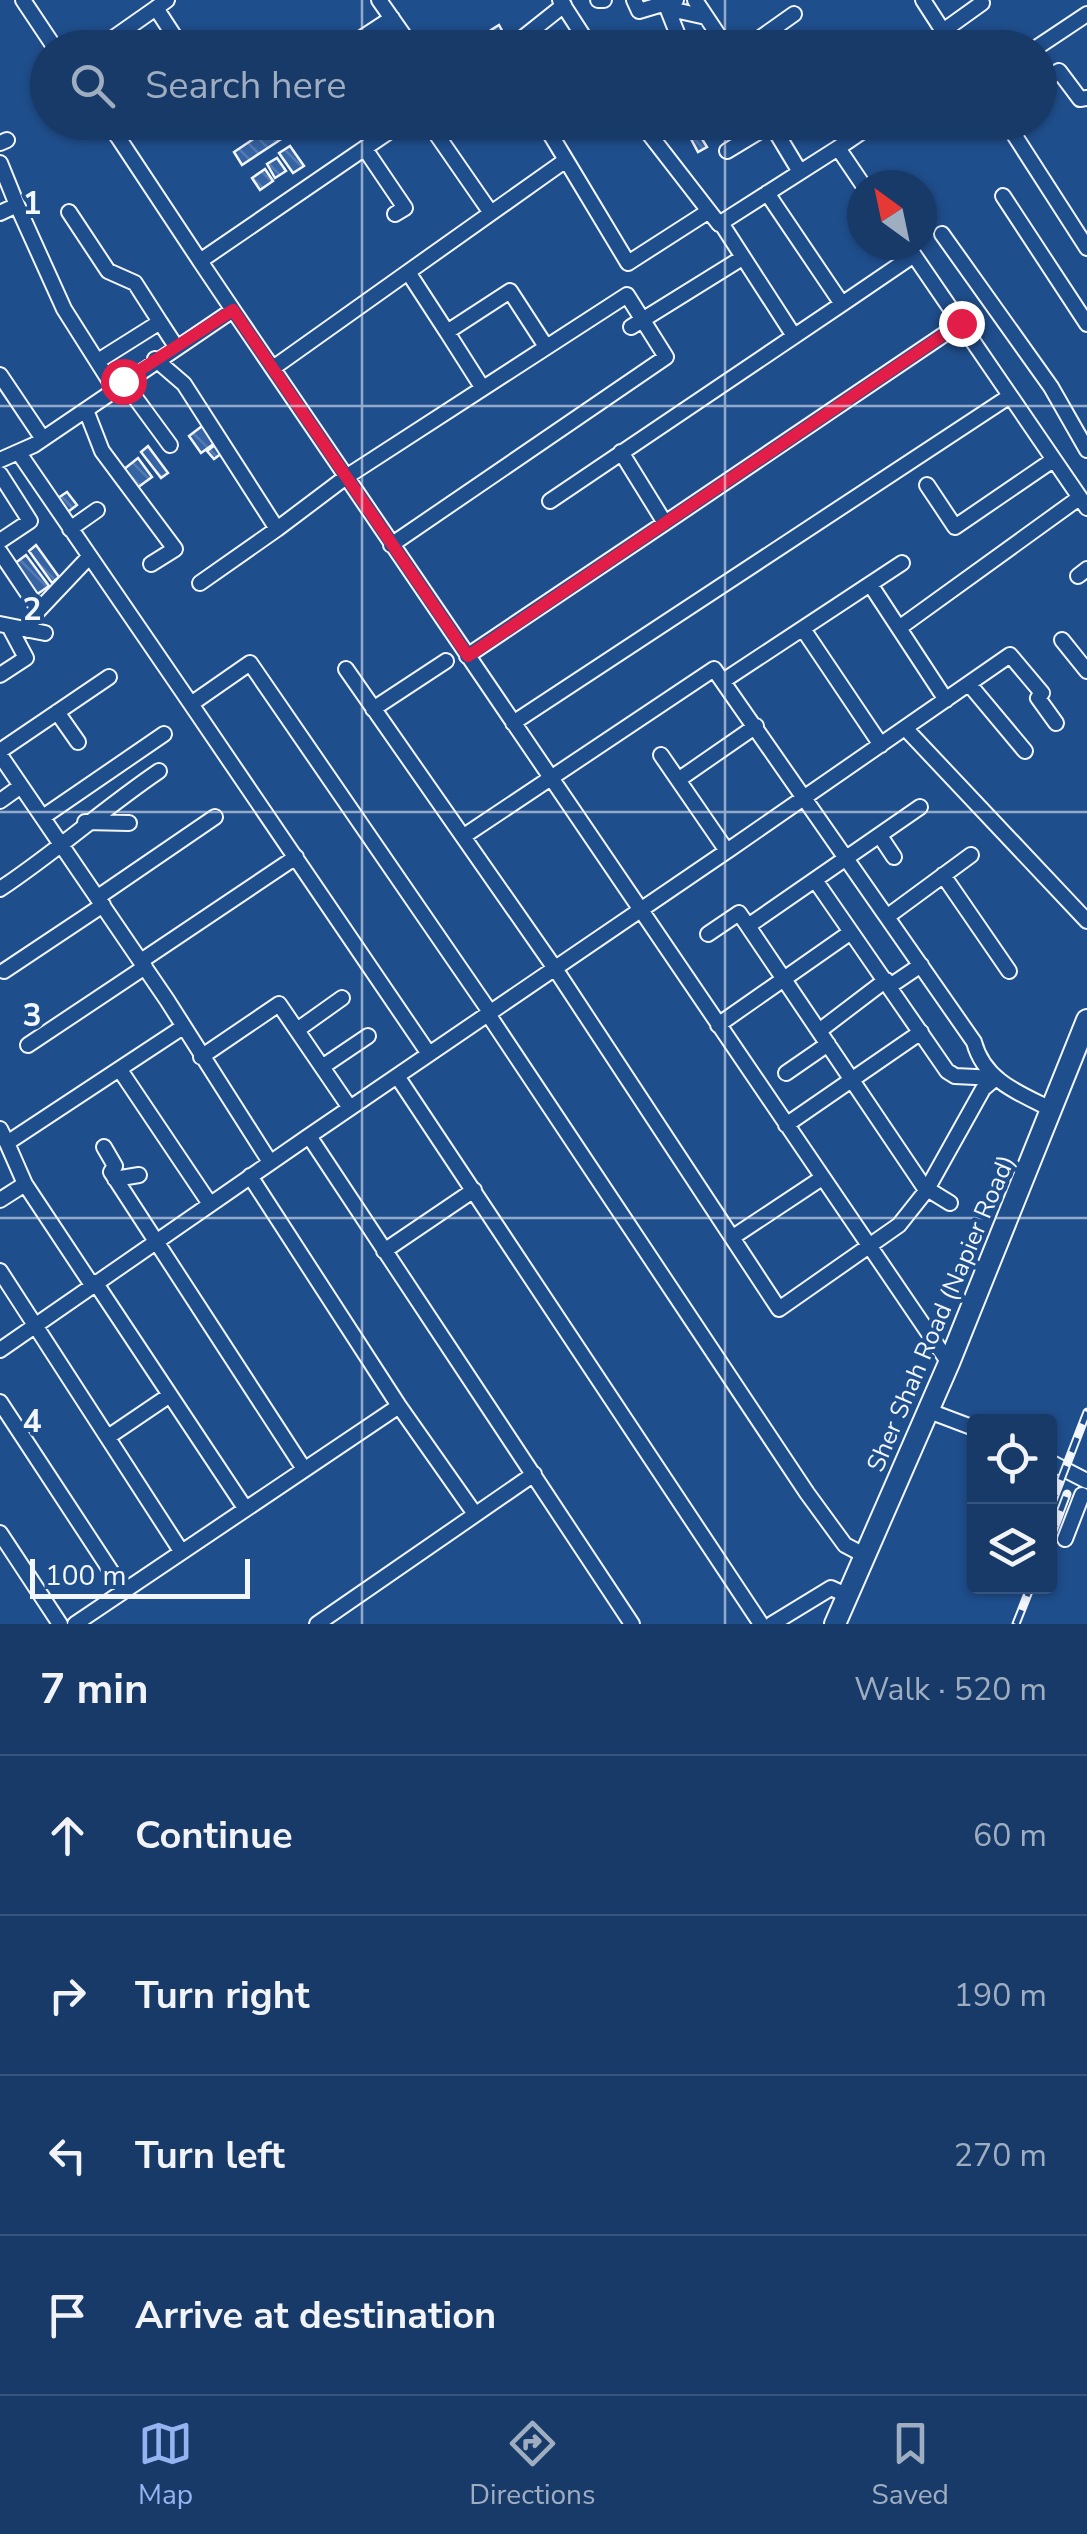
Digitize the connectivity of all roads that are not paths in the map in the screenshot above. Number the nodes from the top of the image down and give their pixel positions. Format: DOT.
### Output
graph roads {
  1 [pos="23,0"];
  2 [pos="379,0"];
  3 [pos="634,0"];
  4 [pos="695,0"];
  5 [pos="923,0"];
  6 [pos="982,2"];
  7 [pos="161,4"];
  8 [pos="567,4"];
  9 [pos="674,5"];
  10 [pos="794,14"];
  11 [pos="1087,14"];
  12 [pos="706,17"];
  13 [pos="392,18"];
  14 [pos="44,30"];
  15 [pos="124,30"];
  16 [pos="173,30"];
  17 [pos="374,30"];
  18 [pos="388,30"];
  19 [pos="398,30"];
  20 [pos="533,30"];
  21 [pos="582,30"];
  22 [pos="679,30"];
  23 [pos="715,30"];
  24 [pos="771,30"];
  25 [pos="942,30"];
  26 [pos="944,30"];
  27 [pos="1057,34"];
  28 [pos="1057,72"];
  29 [pos="1087,98"];
  30 [pos="120,140"];
  31 [pos="377,140"];
  32 [pos="440,140"];
  33 [pos="554,140"];
  34 [pos="654,140"];
  35 [pos="746,140"];
  36 [pos="782,140"];
  37 [pos="850,140"];
  38 [pos="1018,140"];
  39 [pos="838,148"];
  40 [pos="364,149"];
  41 [pos="728,152"];
  42 [pos="566,160"];
  43 [pos="0,164"];
  44 [pos="853,170"];
  45 [pos="800,172"];
  46 [pos="767,193"];
  47 [pos="1003,196"];
  48 [pos="17,204"];
  49 [pos="709,211"];
  50 [pos="0,212"];
  51 [pos="68,212"];
  52 [pos="491,213"];
  53 [pos="395,214"];
  54 [pos="721,224"];
  55 [pos="942,234"];
  56 [pos="1087,248"];
  57 [pos="742,258"];
  58 [pos="200,260"];
  59 [pos="897,260"];
  60 [pos="917,260"];
  61 [pos="408,272"];
  62 [pos="842,304"];
  63 [pos="233,310"];
  64 [pos="160,322"];
  65 [pos="961,323"];
  66 [pos="637,324"];
  67 [pos="1087,324"];
  68 [pos="447,332"];
  69 [pos="794,336"];
  70 [pos="175,345"];
  71 [pos="545,345"];
  72 [pos="155,359"];
  73 [pos="98,361"];
  74 [pos="273,368"];
  75 [pos="0,375"];
  76 [pos="119,384"];
  77 [pos="482,387"];
  78 [pos="1010,396"];
  79 [pos="86,410"];
  80 [pos="44,439"];
  81 [pos="170,444"];
  82 [pos="1087,450"];
  83 [pos="621,452"];
  84 [pos="18,453"];
  85 [pos="0,460"];
  86 [pos="1053,460"];
  87 [pos="0,474"];
  88 [pos="346,477"];
  89 [pos="927,485"];
  90 [pos="550,501"];
  91 [pos="1083,503"];
  92 [pos="98,510"];
  93 [pos="665,523"];
  94 [pos="70,529"];
  95 [pos="277,529"];
  96 [pos="0,541"];
  97 [pos="391,545"];
  98 [pos="0,552"];
  99 [pos="89,558"];
  100 [pos="902,563"];
  101 [pos="151,564"];
  102 [pos="200,583"];
  103 [pos="870,584"];
  104 [pos="39,610"];
  105 [pos="5,626"];
  106 [pos="898,628"];
  107 [pos="803,629"];
  108 [pos="28,630"];
  109 [pos="46,633"];
  110 [pos="1062,640"];
  111 [pos="468,656"];
  112 [pos="446,661"];
  113 [pos="346,669"];
  114 [pos="1087,671"];
  115 [pos="0,675"];
  116 [pos="109,677"];
  117 [pos="723,682"];
  118 [pos="969,684"];
  119 [pos="946,700"];
  120 [pos="190,704"];
  121 [pos="373,709"];
  122 [pos="57,712"];
  123 [pos="513,723"];
  124 [pos="1056,724"];
  125 [pos="756,726"];
  126 [pos="904,728"];
  127 [pos="164,734"];
  128 [pos="78,742"];
  129 [pos="880,745"];
  130 [pos="1025,751"];
  131 [pos="0,754"];
  132 [pos="661,755"];
  133 [pos="159,771"];
  134 [pos="550,778"];
  135 [pos="678,780"];
  136 [pos="21,786"];
  137 [pos="805,797"];
  138 [pos="0,801"];
  139 [pos="920,807"];
  140 [pos="43,817"];
  141 [pos="214,817"];
  142 [pos="85,822"];
  143 [pos="128,823"];
  144 [pos="464,836"];
  145 [pos="880,836"];
  146 [pos="64,847"];
  147 [pos="727,851"];
  148 [pos="971,855"];
  149 [pos="296,857"];
  150 [pos="894,857"];
  151 [pos="847,858"];
  152 [pos="943,876"];
  153 [pos="816,880"];
  154 [pos="0,889"];
  155 [pos="100,901"];
  156 [pos="638,908"];
  157 [pos="888,916"];
  158 [pos="1087,921"];
  159 [pos="748,926"];
  160 [pos="851,932"];
  161 [pos="708,934"];
  162 [pos="143,964"];
  163 [pos="921,964"];
  164 [pos="554,967"];
  165 [pos="1009,970"];
  166 [pos="4,971"];
  167 [pos="785,981"];
  168 [pos="888,983"];
  169 [pos="342,998"];
  170 [pos="490,1013"];
  171 [pos="1087,1020"];
  172 [pos="718,1026"];
  173 [pos="183,1027"];
  174 [pos="297,1030"];
  175 [pos="819,1031"];
  176 [pos="921,1032"];
  177 [pos="368,1036"];
  178 [pos="828,1044"];
  179 [pos="28,1045"];
  180 [pos="1087,1052"];
  181 [pos="429,1054"];
  182 [pos="201,1057"];
  183 [pos="322,1067"];
  184 [pos="120,1070"];
  185 [pos="786,1073"];
  186 [pos="398,1076"];
  187 [pos="996,1078"];
  188 [pos="853,1081"];
  189 [pos="350,1108"];
  190 [pos="1052,1109"];
  191 [pos="786,1125"];
  192 [pos="1048,1134"];
  193 [pos="4,1136"];
  194 [pos="309,1136"];
  195 [pos="104,1146"];
  196 [pos="270,1162"];
  197 [pos="139,1175"];
  198 [pos="250,1176"];
  199 [pos="822,1178"];
  200 [pos="115,1179"];
  201 [pos="25,1184"];
  202 [pos="474,1190"];
  203 [pos="926,1190"];
  204 [pos="0,1200"];
  205 [pos="210,1204"];
  206 [pos="950,1204"];
  207 [pos="732,1237"];
  208 [pos="154,1241"];
  209 [pos="870,1248"];
  210 [pos="384,1250"];
  211 [pos="0,1271"];
  212 [pos="94,1283"];
  213 [pos="36,1324"];
  214 [pos="0,1350"];
  215 [pos="949,1363"];
  216 [pos="170,1395"];
  217 [pos="0,1402"];
  218 [pos="399,1406"];
  219 [pos="934,1412"];
  220 [pos="967,1425"];
  221 [pos="108,1437"];
  222 [pos="1057,1467"];
  223 [pos="304,1468"];
  224 [pos="534,1474"];
  225 [pos="1084,1488"];
  226 [pos="245,1508"];
  227 [pos="475,1514"];
  228 [pos="0,1533"];
  229 [pos="1065,1540"];
  230 [pos="181,1551"];
  231 [pos="864,1555"];
  232 [pos="124,1591"];
  233 [pos="846,1595"];
  234 [pos="60,1624"];
  235 [pos="75,1624"];
  236 [pos="317,1624"];
  237 [pos="632,1624"];
  238 [pos="760,1624"];
  239 [pos="772,1624"];
  240 [pos="834,1624"];
  241 [pos="849,1624"];
  1 -- 14 [label="street"];
  2 -- 13 [label="street"];
  3 -- 9 [label="street"];
  4 -- 12 [label="street"];
  5 -- 25 [label="street"];
  6 -- 26 [label="street"];
  7 -- 15 [label="street"];
  7 -- 16 [label="street"];
  8 -- 20 [label="street"];
  8 -- 21 [label="street"];
  9 -- 12 [label="street"];
  9 -- 22 [label="street"];
  10 -- 24 [label="street"];
  11 -- 27 [label="street"];
  12 -- 23 [label="street"];
  13 -- 17 [label="street"];
  13 -- 18 [label="street"];
  13 -- 19 [label="street"];
  28 -- 29 [label="street"];
  30 -- 58 [label="street"];
  31 -- 40 [label="street"];
  32 -- 52 [label="street"];
  33 -- 42 [label="street"];
  34 -- 49 [label="street"];
  35 -- 41 [label="street"];
  36 -- 45 [label="street"];
  37 -- 39 [label="street"];
  38 -- 56 [label="street"];
  39 -- 44 [label="street"];
  39 -- 45 [label="street"];
  40 -- 53 [label="street"];
  40 -- 58 [label="street"];
  42 -- 49 [label="street"];
  42 -- 52 [label="street"];
  43 -- 48 [label="street"];
  45 -- 46 [label="street"];
  46 -- 54 [label="street"];
  46 -- 62 [label="street"];
  47 -- 67 [label="street"];
  48 -- 50 [label="street"];
  48 -- 73 [label="street"];
  49 -- 54 [label="street"];
  51 -- 64 [label="street"];
  52 -- 61 [label="street"];
  54 -- 57 [label="street"];
  55 -- 82 [label="street"];
  57 -- 66 [label="street"];
  57 -- 69 [label="street"];
  58 -- 63 [label="street"];
  59 -- 62 [label="street"];
  60 -- 65 [label="street"];
  61 -- 68 [label="street"];
  61 -- 74 [label="street"];
  62 -- 69 [label="street"];
  63 -- 70 [label="street"];
  63 -- 74 [label="street"];
  64 -- 70 [label="street"];
  64 -- 73 [label="street"];
  65 -- 78 [label="street"];
  65 -- 93 [label="street"];
  66 -- 71 [label="street"];
  66 -- 97 [label="street"];
  68 -- 71 [label="street"];
  68 -- 77 [label="street"];
  69 -- 83 [label="street"];
  70 -- 72 [label="street"];
  71 -- 77 [label="street"];
  72 -- 76 [label="street"];
  72 -- 95 [label="street"];
  73 -- 76 [label="street"];
  74 -- 88 [label="street"];
  75 -- 80 [label="street"];
  76 -- 79 [label="street"];
  76 -- 81 [label="street"];
  77 -- 88 [label="street"];
  78 -- 86 [label="street"];
  78 -- 123 [label="street"];
  79 -- 80 [label="street"];
  79 -- 101 [label="street"];
  80 -- 84 [label="street"];
  83 -- 90 [label="street"];
  83 -- 93 [label="street"];
  84 -- 85 [label="street"];
  84 -- 94 [label="street"];
  86 -- 89 [label="street"];
  86 -- 91 [label="street"];
  87 -- 96 [label="street"];
  88 -- 95 [label="street"];
  88 -- 97 [label="street"];
  91 -- 106 [label="street"];
  92 -- 94 [label="street"];
  93 -- 111 [label="street"];
  94 -- 99 [label="street"];
  95 -- 102 [label="street"];
  97 -- 111 [label="street"];
  98 -- 104 [label="street"];
  99 -- 104 [label="street"];
  99 -- 120 [label="street"];
  100 -- 103 [label="street"];
  103 -- 106 [label="street"];
  103 -- 107 [label="street"];
  104 -- 108 [label="street"];
  105 -- 108 [label="street"];
  105 -- 115 [label="street"];
  106 -- 119 [label="street"];
  107 -- 117 [label="street"];
  107 -- 129 [label="street"];
  108 -- 109 [label="street"];
  110 -- 114 [label="street"];
  111 -- 123 [label="street"];
  112 -- 121 [label="street"];
  113 -- 121 [label="street"];
  116 -- 122 [label="street"];
  117 -- 125 [label="street"];
  117 -- 134 [label="street"];
  118 -- 119 [label="street"];
  118 -- 124 [label="street"];
  118 -- 130 [label="street"];
  119 -- 126 [label="street"];
  120 -- 149 [label="street"];
  120 -- 170 [label="street"];
  121 -- 144 [label="street"];
  122 -- 128 [label="street"];
  122 -- 131 [label="street"];
  123 -- 134 [label="street"];
  125 -- 135 [label="street"];
  125 -- 137 [label="street"];
  126 -- 129 [label="street"];
  126 -- 158 [label="street"];
  127 -- 140 [label="street"];
  129 -- 137 [label="street"];
  131 -- 136 [label="street"];
  132 -- 135 [label="street"];
  133 -- 142 [label="street"];
  134 -- 144 [label="street"];
  134 -- 156 [label="street"];
  135 -- 147 [label="street"];
  136 -- 138 [label="street"];
  136 -- 140 [label="street"];
  137 -- 147 [label="street"];
  137 -- 151 [label="street"];
  139 -- 145 [label="street"];
  140 -- 146 [label="street"];
  141 -- 155 [label="street"];
  142 -- 143 [label="street"];
  142 -- 146 [label="street"];
  144 -- 164 [label="street"];
  145 -- 150 [label="street"];
  145 -- 151 [label="street"];
  146 -- 154 [label="street"];
  146 -- 155 [label="street"];
  147 -- 156 [label="street"];
  148 -- 152 [label="street"];
  149 -- 162 [label="street"];
  149 -- 181 [label="street"];
  151 -- 153 [label="street"];
  151 -- 157 [label="street"];
  152 -- 157 [label="street"];
  152 -- 165 [label="street"];
  153 -- 159 [label="street"];
  153 -- 160 [label="street"];
  155 -- 162 [label="street"];
  155 -- 166 [label="street"];
  156 -- 164 [label="street"];
  156 -- 172 [label="street"];
  157 -- 163 [label="street"];
  159 -- 161 [label="street"];
  159 -- 167 [label="street"];
  160 -- 167 [label="street"];
  160 -- 168 [label="street"];
  162 -- 173 [label="street"];
  162 -- 179 [label="street"];
  163 -- 168 [label="street"];
  163 -- 187 [label="street"];
  164 -- 170 [label="street"];
  164 -- 207 [label="street"];
  167 -- 172 [label="street"];
  167 -- 175 [label="street"];
  168 -- 175 [label="street"];
  168 -- 176 [label="street"];
  169 -- 174 [label="street"];
  170 -- 181 [label="street"];
  170 -- 231 [label="street"];
  171 -- 190 [label="main road, Sher Shah Road (Napier Road)"];
  172 -- 191 [label="street"];
  173 -- 182 [label="street"];
  173 -- 184 [label="street"];
  174 -- 182 [label="street"];
  174 -- 183 [label="street"];
  175 -- 178 [label="street"];
  176 -- 187 [label="street"];
  176 -- 188 [label="street"];
  177 -- 183 [label="street"];
  178 -- 185 [label="street"];
  178 -- 188 [label="street"];
  180 -- 192 [label="main road, Sher Shah Road (Napier Road)"];
  181 -- 186 [label="street"];
  182 -- 196 [label="street"];
  183 -- 189 [label="street"];
  184 -- 193 [label="street"];
  184 -- 205 [label="street"];
  186 -- 189 [label="street"];
  186 -- 202 [label="street"];
  187 -- 190 [label="street"];
  187 -- 203 [label="street"];
  188 -- 191 [label="street"];
  188 -- 203 [label="street"];
  189 -- 194 [label="street"];
  190 -- 192 [label="main road, Sher Shah Road (Napier Road)"];
  191 -- 199 [label="street"];
  192 -- 215 [label="main road, Sher Shah Road (Napier Road)"];
  192 -- 219 [label="main road, Sher Shah Road (Napier Road)"];
  193 -- 201 [label="street"];
  194 -- 196 [label="street"];
  194 -- 210 [label="street"];
  195 -- 200 [label="street"];
  196 -- 198 [label="street"];
  197 -- 200 [label="street"];
  198 -- 205 [label="street"];
  198 -- 218 [label="street"];
  199 -- 207 [label="street"];
  199 -- 209 [label="street"];
  200 -- 208 [label="street"];
  201 -- 204 [label="street"];
  201 -- 212 [label="street"];
  202 -- 210 [label="street"];
  202 -- 238 [label="street"];
  203 -- 206 [label="street"];
  203 -- 209 [label="street"];
  205 -- 208 [label="street"];
  207 -- 209 [label="street"];
  208 -- 212 [label="street"];
  208 -- 223 [label="street"];
  209 -- 215 [label="street"];
  210 -- 224 [label="street"];
  211 -- 213 [label="street"];
  212 -- 213 [label="street"];
  212 -- 216 [label="street"];
  213 -- 214 [label="street"];
  213 -- 221 [label="street"];
  215 -- 219 [label="main road, Sher Shah Road (Napier Road)"];
  216 -- 221 [label="street"];
  216 -- 226 [label="street"];
  217 -- 232 [label="street"];
  218 -- 223 [label="street"];
  218 -- 227 [label="street"];
  219 -- 220 [label="street"];
  219 -- 231 [label="main road, Sher Shah Road (Napier Road)"];
  219 -- 241 [label="main road, Sher Shah Road (Napier Road)"];
  221 -- 230 [label="street"];
  222 -- 225 [label="street"];
  223 -- 226 [label="street"];
  224 -- 227 [label="street"];
  224 -- 237 [label="street"];
  225 -- 229 [label="street"];
  226 -- 230 [label="street"];
  227 -- 236 [label="street"];
  228 -- 234 [label="street"];
  230 -- 232 [label="street"];
  231 -- 233 [label="main road, Sher Shah Road (Napier Road)"];
  232 -- 235 [label="street"];
  233 -- 239 [label="street"];
  233 -- 240 [label="main road, Sher Shah Road (Napier Road)"];
}
